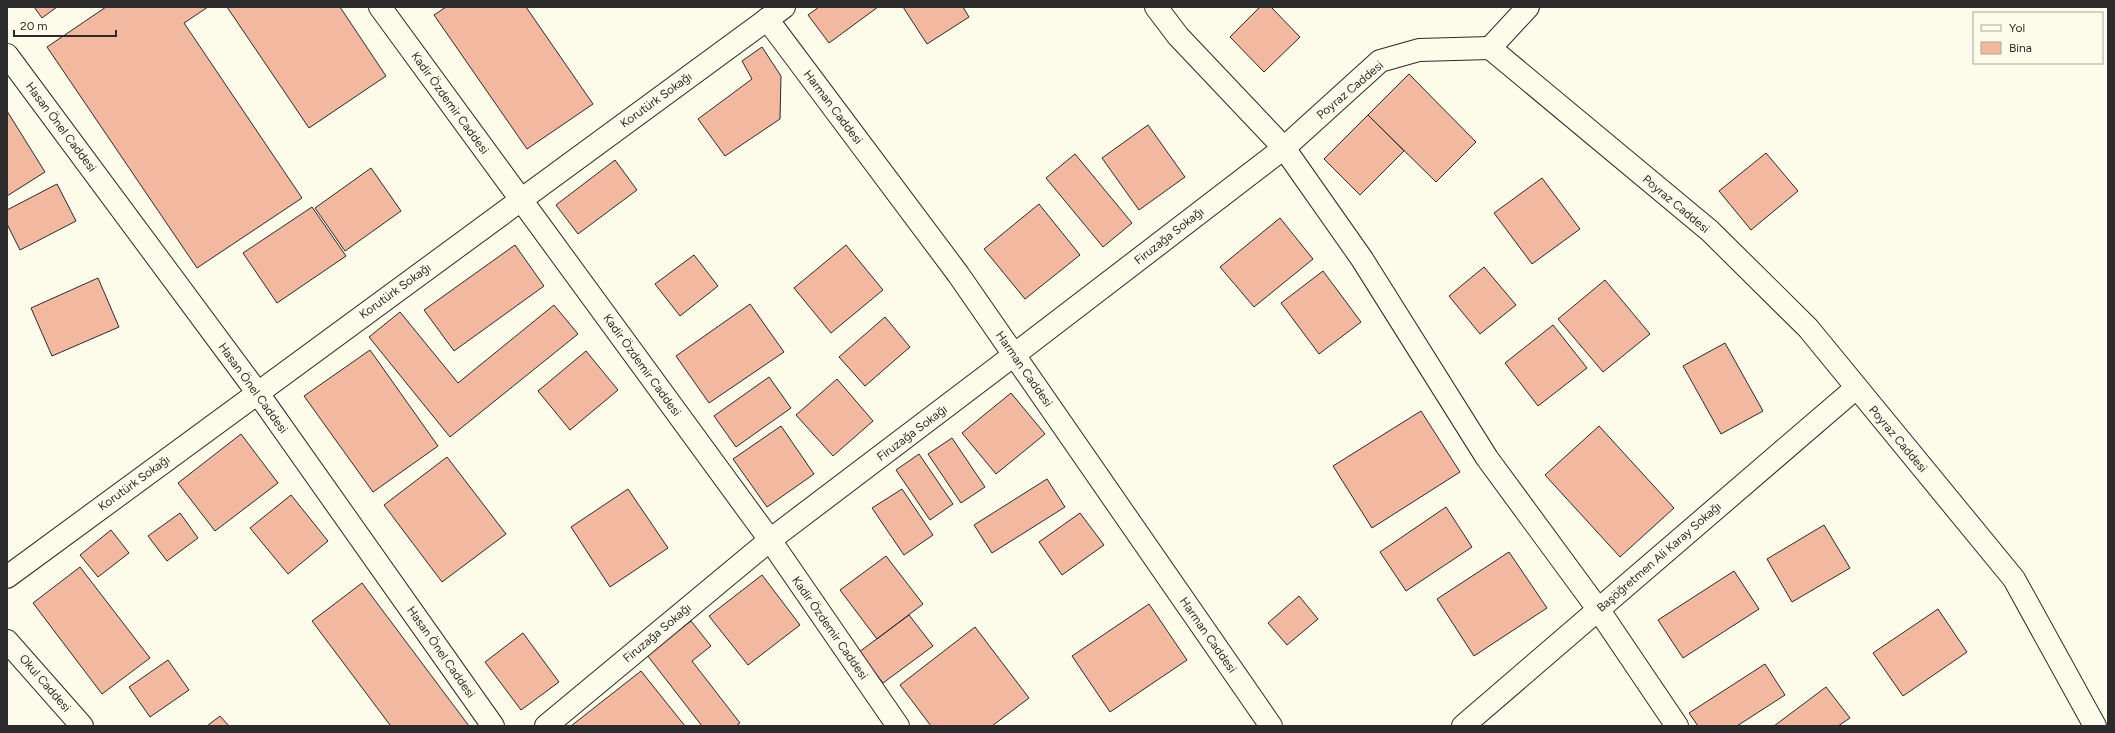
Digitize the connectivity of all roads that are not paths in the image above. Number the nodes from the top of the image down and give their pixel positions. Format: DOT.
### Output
graph roads {
  1 [pos="380,7"];
  2 [pos="1156,7"];
  3 [pos="1528,7"];
  4 [pos="775,13"];
  5 [pos="1490,48"];
  6 [pos="7,55"];
  7 [pos="1284,148"];
  8 [pos="520,199"];
  9 [pos="1014,356"];
  10 [pos="1856,388"];
  11 [pos="257,392"];
  12 [pos="770,540"];
  13 [pos="7,577"];
  14 [pos="1598,609"];
  15 [pos="7,641"];
  16 [pos="82,726"];
  17 [pos="492,726"];
  18 [pos="546,726"];
  19 [pos="898,726"];
  20 [pos="1271,726"];
  21 [pos="1463,726"];
  22 [pos="1677,726"];
  23 [pos="2095,726"];
  1 -- 8 [label="street, Kadir Özdemir Caddesi"];
  2 -- 7 [label="street"];
  3 -- 5 [label="street"];
  4 -- 8 [label="street, Korutürk Sokağı"];
  4 -- 9 [label="street, Harman Caddesi"];
  5 -- 7 [label="street, Poyraz Caddesi"];
  5 -- 10 [label="street, Poyraz Caddesi"];
  6 -- 11 [label="street, Hasan Önel Caddesi"];
  7 -- 9 [label="street, Firuzağa Sokağı"];
  7 -- 14 [label="street"];
  8 -- 11 [label="street, Korutürk Sokağı"];
  8 -- 12 [label="street, Kadir Özdemir Caddesi"];
  9 -- 12 [label="street, Firuzağa Sokağı"];
  9 -- 20 [label="street, Harman Caddesi"];
  10 -- 14 [label="street, Başöğretmen Ali Karay Sokağı"];
  10 -- 23 [label="street, Poyraz Caddesi"];
  11 -- 13 [label="street, Korutürk Sokağı"];
  11 -- 17 [label="street, Hasan Önel Caddesi"];
  12 -- 18 [label="street, Firuzağa Sokağı"];
  12 -- 19 [label="street, Kadir Özdemir Caddesi"];
  14 -- 21 [label="street, Başöğretmen Ali Karay Sokağı"];
  14 -- 22 [label="street"];
  15 -- 16 [label="street, Okul Caddesi"];
}
